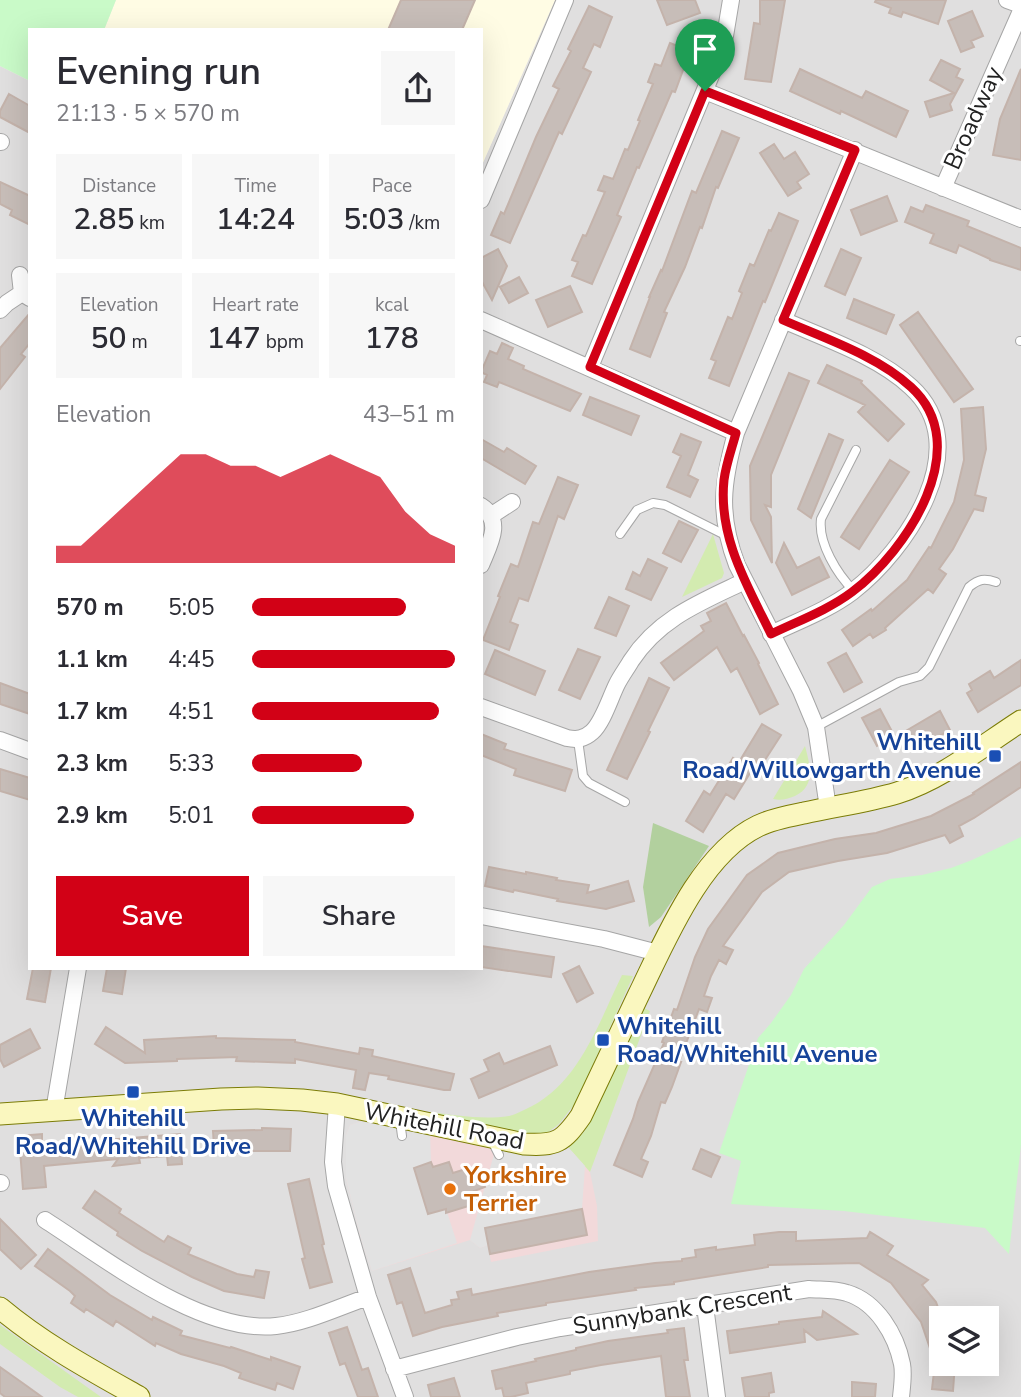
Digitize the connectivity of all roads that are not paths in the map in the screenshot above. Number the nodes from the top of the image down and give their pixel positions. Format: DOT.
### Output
graph roads {
  1 [pos="565,0"];
  2 [pos="731,0"];
  3 [pos="1007,0"];
  4 [pos="1021,5"];
  5 [pos="1021,11"];
  6 [pos="705,91"];
  7 [pos="855,150"];
  8 [pos="486,174"];
  9 [pos="943,188"];
  10 [pos="1021,219"];
  11 [pos="20,275"];
  12 [pos="26,295"];
  13 [pos="0,310"];
  14 [pos="783,320"];
  15 [pos="483,321"];
  16 [pos="590,367"];
  17 [pos="736,433"];
  18 [pos="856,450"];
  19 [pos="512,502"];
  20 [pos="486,510"];
  21 [pos="620,534"];
  22 [pos="727,536"];
  23 [pos="483,560"];
  24 [pos="745,581"];
  25 [pos="996,582"];
  26 [pos="853,591"];
  27 [pos="771,634"];
  28 [pos="483,707"];
  29 [pos="1021,721"];
  30 [pos="816,727"];
  31 [pos="0,740"];
  32 [pos="578,740"];
  33 [pos="28,750"];
  34 [pos="625,802"];
  35 [pos="828,808"];
  36 [pos="483,916"];
  37 [pos="658,953"];
  38 [pos="78,970"];
  39 [pos="337,1104"];
  40 [pos="54,1111"];
  41 [pos="0,1114"];
  42 [pos="46,1220"];
  43 [pos="368,1297"];
  44 [pos="705,1306"];
  45 [pos="0,1308"];
  46 [pos="394,1369"];
  47 [pos="136,1396"];
  48 [pos="405,1397"];
  49 [pos="717,1397"];
  50 [pos="901,1397"];
  1 -- 8 [label="street"];
  2 -- 6 [label="street"];
  3 -- 4 [label="street"];
  5 -- 9 [label="street, Broadway"];
  6 -- 7 [label="street"];
  6 -- 16 [label="street"];
  7 -- 9 [label="street"];
  7 -- 14 [label="street"];
  9 -- 10 [label="street"];
  11 -- 12 [label="street"];
  12 -- 13 [label="street"];
  14 -- 17 [label="street"];
  14 -- 26 [label="street"];
  15 -- 16 [label="street"];
  16 -- 17 [label="street"];
  17 -- 22 [label="street"];
  18 -- 26 [label="lane"];
  19 -- 20 [label="street"];
  20 -- 23 [label="street"];
  21 -- 22 [label="lane"];
  22 -- 24 [label="street"];
  24 -- 27 [label="street"];
  24 -- 32 [label="street"];
  25 -- 30 [label="lane"];
  26 -- 27 [label="street"];
  27 -- 30 [label="street"];
  28 -- 32 [label="street"];
  29 -- 35 [label="street, Whitehill Road"];
  30 -- 35 [label="street"];
  31 -- 33 [label="street"];
  32 -- 34 [label="lane"];
  35 -- 37 [label="street, Whitehill Road"];
  36 -- 37 [label="street"];
  37 -- 39 [label="street, Whitehill Road"];
  38 -- 40 [label="street"];
  39 -- 40 [label="street, Whitehill Road"];
  39 -- 43 [label="street"];
  40 -- 41 [label="street, Whitehill Road"];
  42 -- 43 [label="street"];
  43 -- 46 [label="street"];
  44 -- 46 [label="street, Sunnybank Crescent"];
  44 -- 49 [label="street"];
  44 -- 50 [label="street, Sunnybank Crescent"];
  45 -- 47 [label="street"];
  46 -- 48 [label="street"];
}
